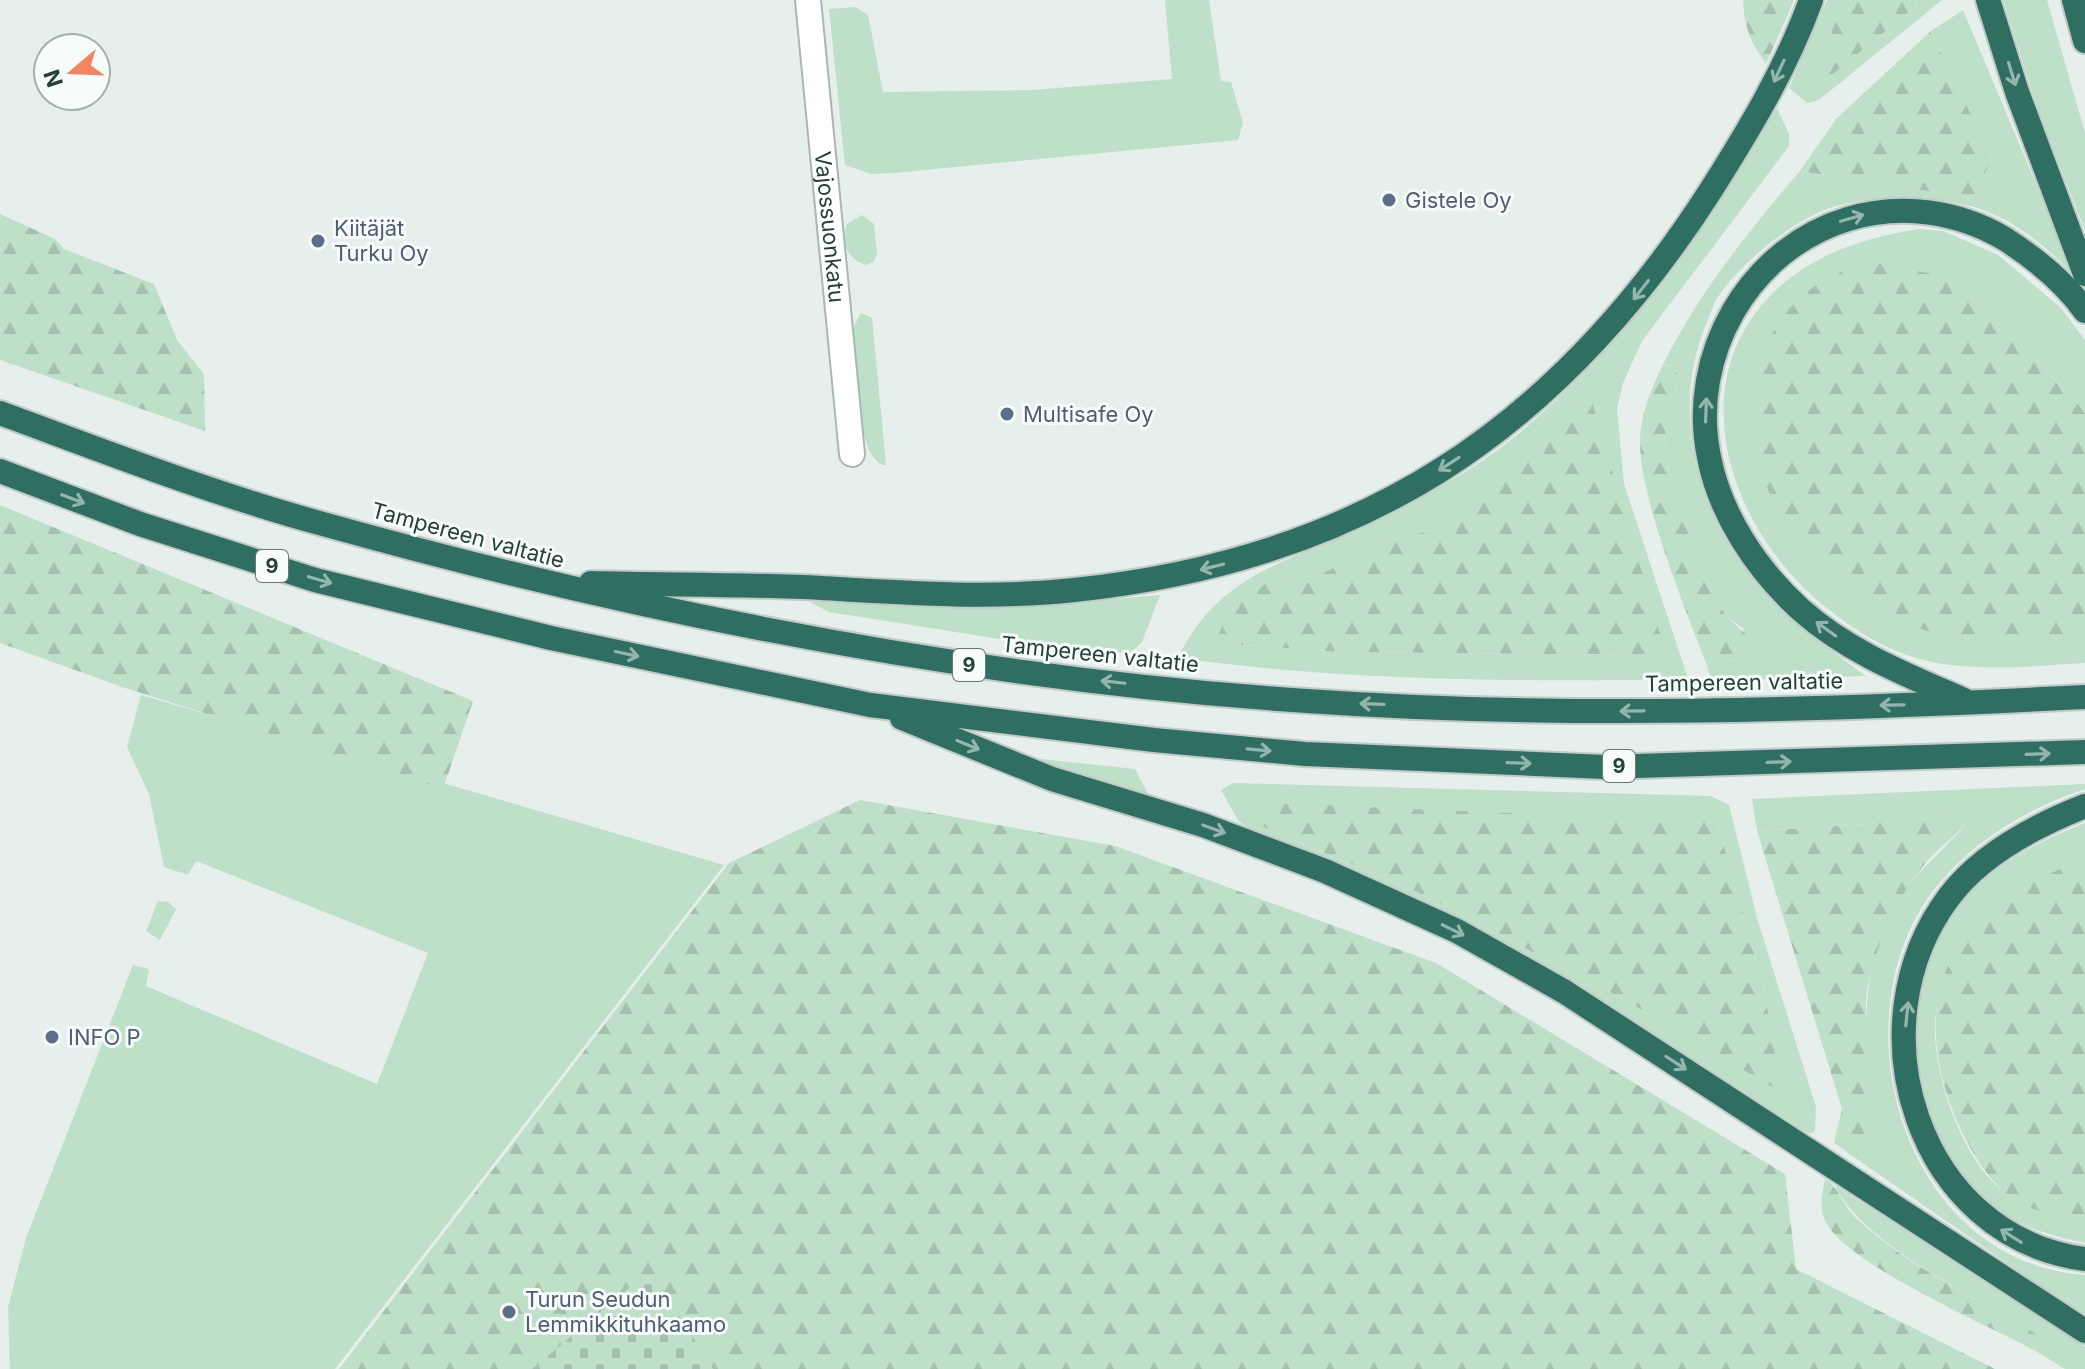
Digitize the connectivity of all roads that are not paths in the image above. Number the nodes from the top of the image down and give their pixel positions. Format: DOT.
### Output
graph roads {
  1 [pos="808,0"];
  2 [pos="1811,0"];
  3 [pos="1988,0"];
  4 [pos="2074,0"];
  5 [pos="2085,41"];
  6 [pos="2085,274"];
  7 [pos="2085,311"];
  8 [pos="0,413"];
  9 [pos="852,454"];
  10 [pos="0,471"];
  11 [pos="540,582"];
  12 [pos="2085,697"];
  13 [pos="1970,703"];
  14 [pos="870,705"];
  15 [pos="2085,752"];
  16 [pos="2085,806"];
  17 [pos="2085,1259"];
  18 [pos="2085,1331"];
  1 -- 9 [label="street, Vajossuonkatu"];
  2 -- 11 [label="highway, one-way"];
  3 -- 6 [label="highway, one-way"];
  4 -- 5 [label="highway"];
  13 -- 7 [label="highway, one-way"];
  8 -- 11 [label="highway, Tampereen valtatie / 9"];
  10 -- 14 [label="highway, 9, one-way"];
  13 -- 11 [label="highway, Tampereen valtatie / 9, one-way"];
  12 -- 13 [label="highway, Tampereen valtatie / 9"];
  14 -- 15 [label="highway, 9, one-way"];
  14 -- 18 [label="highway, one-way"];
  17 -- 16 [label="highway, one-way"];
}
